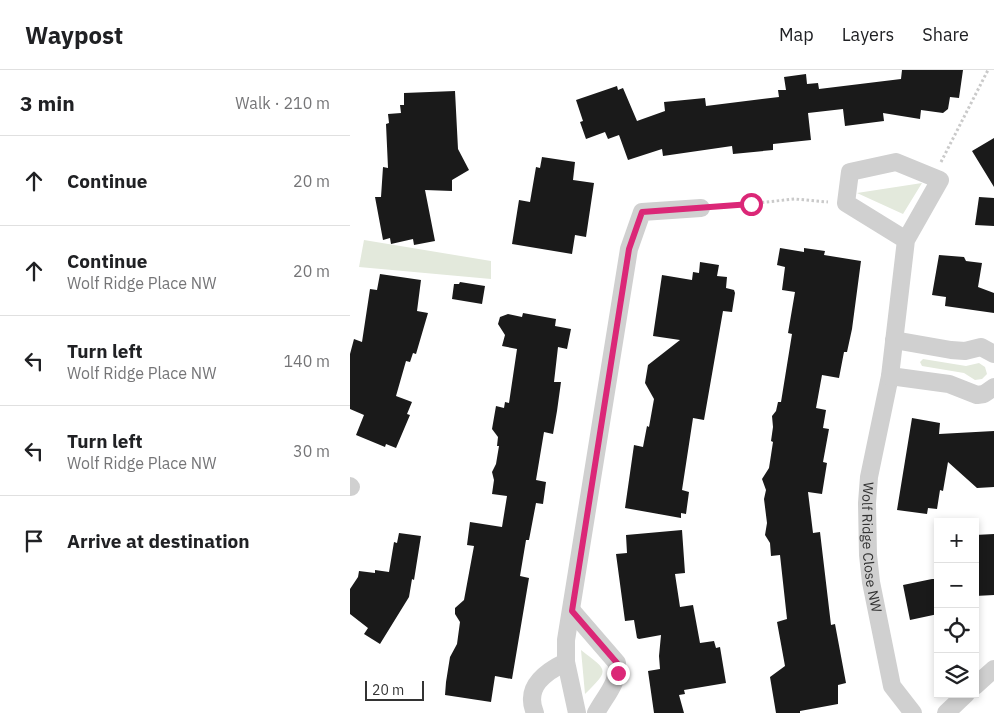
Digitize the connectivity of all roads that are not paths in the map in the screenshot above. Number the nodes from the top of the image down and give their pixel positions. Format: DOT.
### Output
graph roads {
  1 [pos="701,208"];
  2 [pos="906,240"];
  3 [pos="894,340"];
  4 [pos="994,354"];
  5 [pos="890,376"];
  6 [pos="994,388"];
  7 [pos="572,611"];
  8 [pos="566,662"];
  9 [pos="994,669"];
  10 [pos="979,682"];
  11 [pos="962,698"];
  12 [pos="535,713"];
  13 [pos="577,713"];
  14 [pos="596,713"];
  15 [pos="913,713"];
  16 [pos="946,713"];
  1 -- 7 [label="street"];
  2 -- 2 [label="street, Wolf Ridge Close NW"];
  2 -- 3 [label="street, Wolf Ridge Close NW"];
  3 -- 4 [label="street"];
  3 -- 5 [label="street, Wolf Ridge Close NW"];
  5 -- 6 [label="street"];
  5 -- 15 [label="street, Wolf Ridge Close NW"];
  7 -- 8 [label="street"];
  7 -- 14 [label="street"];
  8 -- 12 [label="street"];
  8 -- 13 [label="street"];
  9 -- 10 [label="street"];
  11 -- 16 [label="street"];
}
